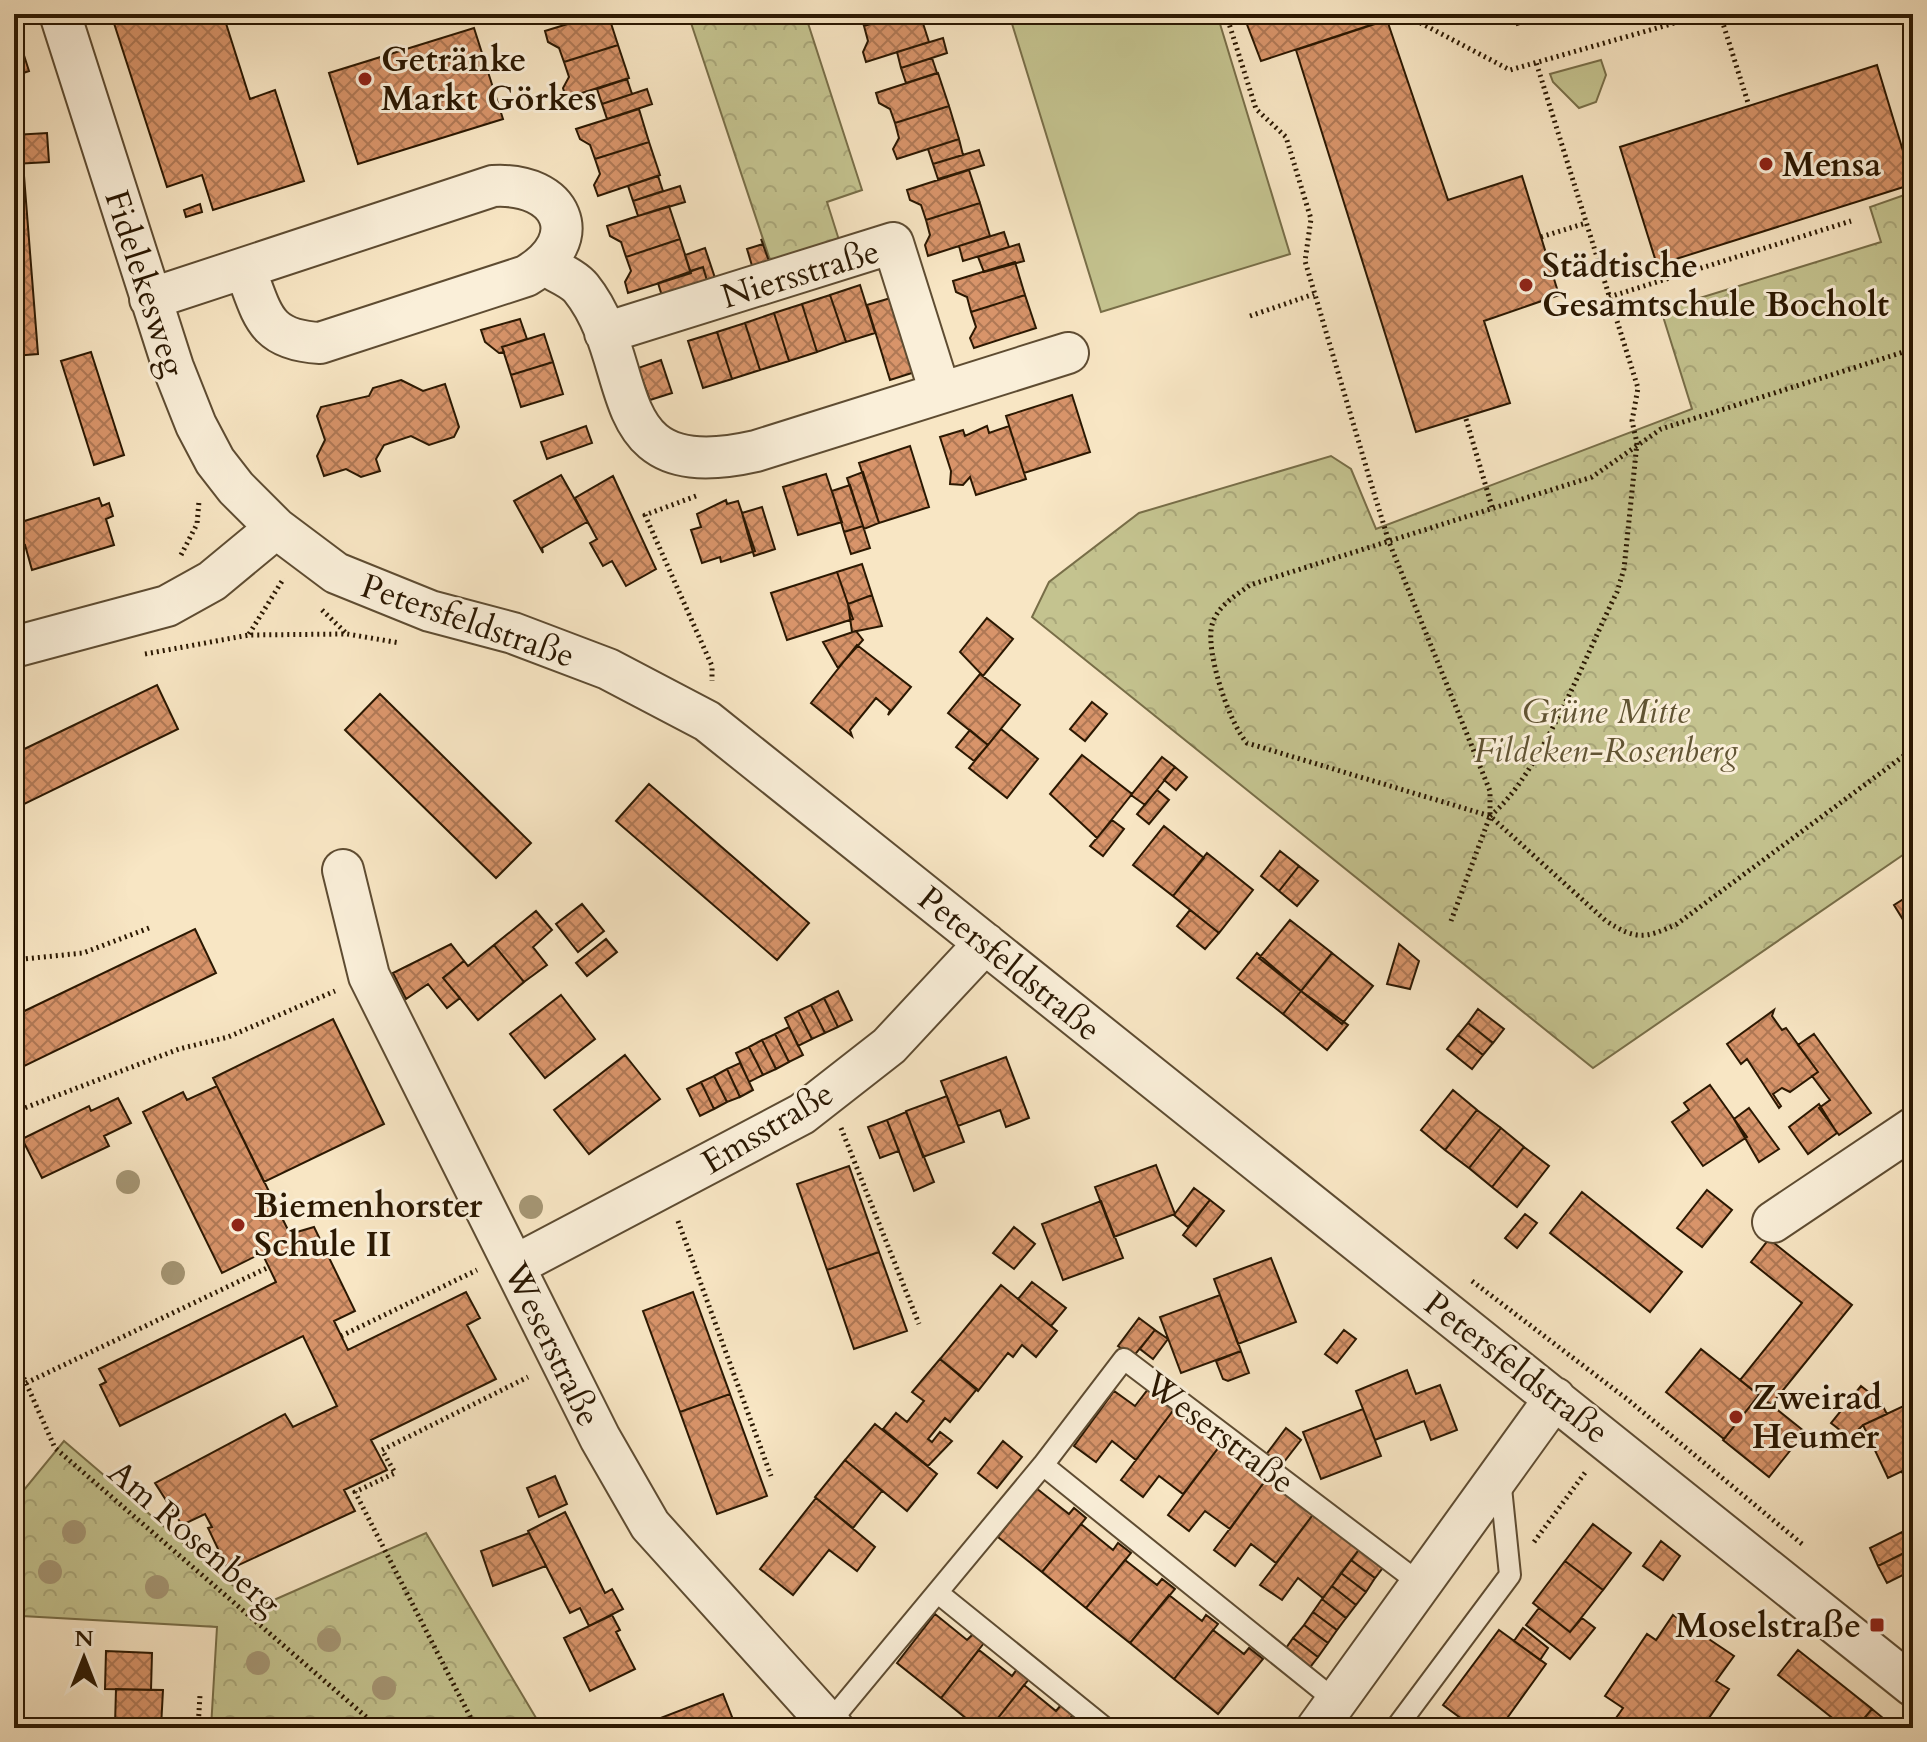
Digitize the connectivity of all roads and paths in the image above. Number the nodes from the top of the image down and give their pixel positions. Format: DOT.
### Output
graph roads {
  1 [pos="60,14"];
  2 [pos="1226,14"];
  3 [pos="1414,14"];
  4 [pos="1685,14"];
  5 [pos="1706,14"];
  6 [pos="1720,14"];
  7 [pos="1693,18"];
  8 [pos="1536,62"];
  9 [pos="1749,106"];
  10 [pos="1851,221"];
  11 [pos="1586,223"];
  12 [pos="1541,237"];
  13 [pos="545,265"];
  14 [pos="245,269"];
  15 [pos="1314,294"];
  16 [pos="1609,297"];
  17 [pos="150,299"];
  18 [pos="1250,316"];
  19 [pos="605,333"];
  20 [pos="1913,349"];
  21 [pos="1068,353"];
  22 [pos="940,392"];
  23 [pos="1466,419"];
  24 [pos="1637,443"];
  25 [pos="709,458"];
  26 [pos="192,489"];
  27 [pos="1492,507"];
  28 [pos="276,528"];
  29 [pos="1389,542"];
  30 [pos="178,561"];
  31 [pos="249,635"];
  32 [pos="404,643"];
  33 [pos="14,647"];
  34 [pos="707,721"];
  35 [pos="1913,749"];
  36 [pos="1490,816"];
  37 [pos="343,870"];
  38 [pos="1451,921"];
  39 [pos="149,928"];
  40 [pos="985,943"];
  41 [pos="14,960"];
  42 [pos="369,976"];
  43 [pos="828,1094"];
  44 [pos="14,1112"];
  45 [pos="1913,1128"];
  46 [pos="665,1186"];
  47 [pos="1773,1222"];
  48 [pos="512,1260"];
  49 [pos="269,1267"];
  50 [pos="919,1324"];
  51 [pos="341,1336"];
  52 [pos="14,1356"];
  53 [pos="561,1360"];
  54 [pos="26,1383"];
  55 [pos="1555,1398"];
  56 [pos="1581,1464"];
  57 [pos="1043,1465"];
  58 [pos="1587,1470"];
  59 [pos="771,1476"];
  60 [pos="1499,1476"];
  61 [pos="1598,1480"];
  62 [pos="1510,1575"];
  63 [pos="1422,1585"];
  64 [pos="938,1593"];
  65 [pos="1913,1686"];
  66 [pos="200,1695"];
  67 [pos="1327,1715"];
  68 [pos="830,1726"];
  69 [pos="198,1728"];
  70 [pos="379,1728"];
  71 [pos="476,1728"];
  72 [pos="1105,1728"];
  73 [pos="1396,1728"];
  1 -- 17 [label="street, Fidelekesweg"];
  2 -- 15 [label="path"];
  3 -- 8 [label="path"];
  4 -- 7 [label="path"];
  5 -- 7 [label="path"];
  6 -- 9 [label="path"];
  7 -- 8 [label="path"];
  8 -- 11 [label="path"];
  10 -- 16 [label="path"];
  11 -- 12 [label="path"];
  11 -- 16 [label="path"];
  13 -- 14 [label="street"];
  13 -- 14 [label="street"];
  13 -- 19 [label="street"];
  14 -- 17 [label="street"];
  15 -- 18 [label="path"];
  15 -- 29 [label="path"];
  16 -- 24 [label="path"];
  17 -- 28 [label="street, Fidelekesweg"];
  19 -- 22 [label="street, Niersstraße"];
  19 -- 25 [label="street"];
  20 -- 24 [label="path"];
  21 -- 22 [label="street"];
  22 -- 25 [label="street"];
  23 -- 27 [label="path"];
  24 -- 27 [label="path"];
  24 -- 36 [label="path"];
  25 -- 34 [label="path"];
  26 -- 30 [label="path"];
  27 -- 29 [label="path"];
  28 -- 33 [label="street"];
  28 -- 34 [label="street, Petersfeldstraße"];
  29 -- 36 [label="path"];
  29 -- 36 [label="path"];
  31 -- 32 [label="path"];
  34 -- 40 [label="street, Petersfeldstraße"];
  35 -- 36 [label="path"];
  36 -- 38 [label="path"];
  37 -- 42 [label="street, Weserstraße"];
  39 -- 41 [label="path"];
  40 -- 43 [label="street, Emsstraße"];
  40 -- 55 [label="street, Petersfeldstraße"];
  42 -- 44 [label="path"];
  42 -- 48 [label="street, Weserstraße"];
  43 -- 46 [label="street, Emsstraße"];
  43 -- 50 [label="path"];
  45 -- 47 [label="street"];
  46 -- 48 [label="street, Emsstraße"];
  46 -- 59 [label="path"];
  48 -- 51 [label="path"];
  48 -- 53 [label="street, Weserstraße"];
  49 -- 54 [label="path"];
  52 -- 54 [label="path, Am Rosenberg"];
  53 -- 68 [label="street, Weserstraße"];
  53 -- 71 [label="path"];
  54 -- 70 [label="path, Am Rosenberg"];
  55 -- 60 [label="street"];
  55 -- 65 [label="street, Petersfeldstraße"];
  56 -- 58 [label="path"];
  57 -- 63 [label="lane, Weserstraße"];
  57 -- 64 [label="lane, Weserstraße"];
  57 -- 67 [label="lane"];
  58 -- 61 [label="path"];
  58 -- 62 [label="path"];
  60 -- 62 [label="lane"];
  60 -- 63 [label="street"];
  62 -- 73 [label="lane"];
  63 -- 67 [label="street"];
  64 -- 68 [label="lane, Weserstraße"];
  64 -- 72 [label="lane"];
  66 -- 69 [label="path"];
}
